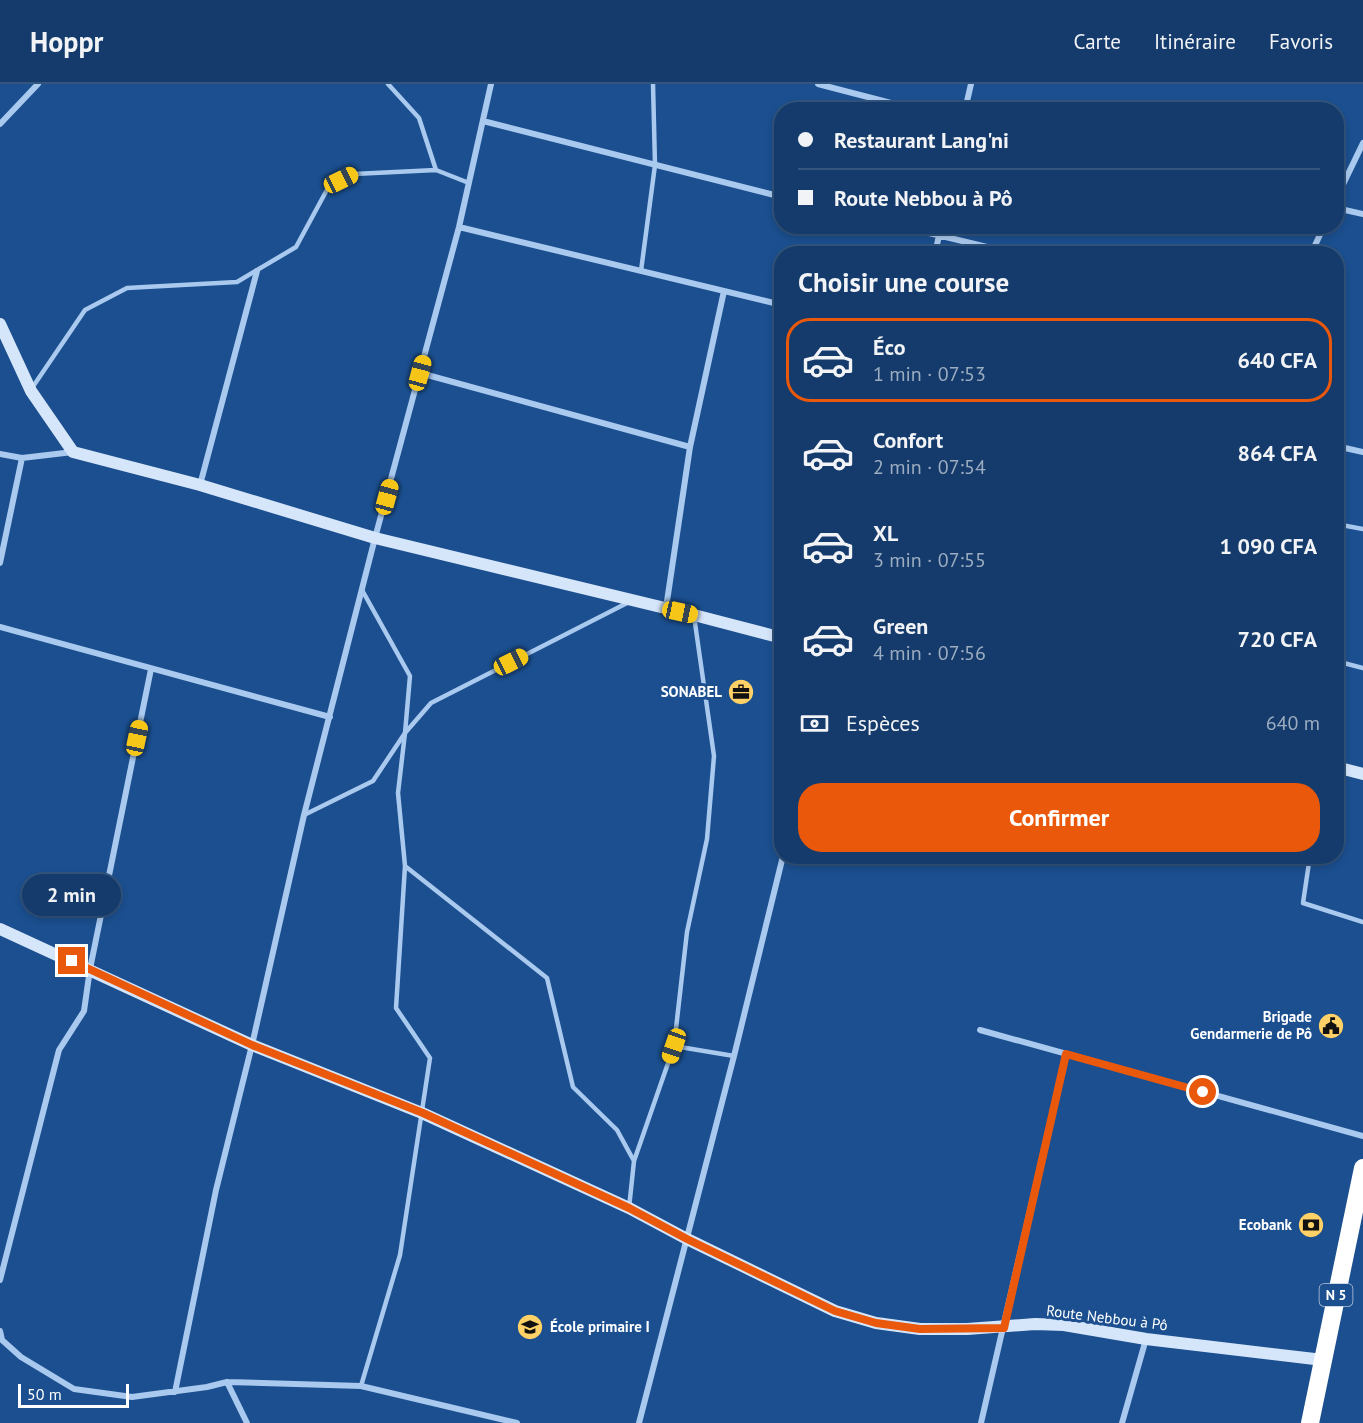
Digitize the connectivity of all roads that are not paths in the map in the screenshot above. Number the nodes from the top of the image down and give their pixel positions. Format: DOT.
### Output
graph roads {
  1 [pos="38,84"];
  2 [pos="388,84"];
  3 [pos="491,84"];
  4 [pos="653,84"];
  5 [pos="818,84"];
  6 [pos="971,84"];
  7 [pos="887,102"];
  8 [pos="967,102"];
  9 [pos="483,121"];
  10 [pos="0,124"];
  11 [pos="1363,143"];
  12 [pos="654,165"];
  13 [pos="436,170"];
  14 [pos="1344,182"];
  15 [pos="469,183"];
  16 [pos="774,195"];
  17 [pos="1344,210"];
  18 [pos="1363,214"];
  19 [pos="459,227"];
  20 [pos="928,234"];
  21 [pos="940,234"];
  22 [pos="939,237"];
  23 [pos="937,246"];
  24 [pos="980,246"];
  25 [pos="257,271"];
  26 [pos="641,271"];
  27 [pos="724,291"];
  28 [pos="774,303"];
  29 [pos="0,324"];
  30 [pos="420,373"];
  31 [pos="31,391"];
  32 [pos="690,447"];
  33 [pos="1344,448"];
  34 [pos="73,452"];
  35 [pos="1363,452"];
  36 [pos="0,454"];
  37 [pos="22,458"];
  38 [pos="200,485"];
  39 [pos="1344,525"];
  40 [pos="1363,529"];
  41 [pos="375,538"];
  42 [pos="0,563"];
  43 [pos="362,590"];
  44 [pos="631,601"];
  45 [pos="666,609"];
  46 [pos="694,615"];
  47 [pos="0,627"];
  48 [pos="774,636"];
  49 [pos="1344,663"];
  50 [pos="1363,668"];
  51 [pos="151,669"];
  52 [pos="330,717"];
  53 [pos="405,733"];
  54 [pos="1344,769"];
  55 [pos="1363,774"];
  56 [pos="304,815"];
  57 [pos="781,864"];
  58 [pos="1309,864"];
  59 [pos="405,866"];
  60 [pos="1363,922"];
  61 [pos="0,929"];
  62 [pos="90,969"];
  63 [pos="980,1030"];
  64 [pos="252,1045"];
  65 [pos="674,1046"];
  66 [pos="1066,1054"];
  67 [pos="734,1056"];
  68 [pos="423,1113"];
  69 [pos="1363,1136"];
  70 [pos="634,1161"];
  71 [pos="1363,1168"];
  72 [pos="629,1208"];
  73 [pos="687,1239"];
  74 [pos="0,1280"];
  75 [pos="1004,1328"];
  76 [pos="0,1331"];
  77 [pos="1146,1339"];
  78 [pos="1323,1360"];
  79 [pos="226,1382"];
  80 [pos="362,1386"];
  81 [pos="175,1392"];
  82 [pos="247,1423"];
  83 [pos="516,1423"];
  84 [pos="639,1423"];
  85 [pos="981,1423"];
  86 [pos="1122,1423"];
  87 [pos="1310,1423"];
  1 -- 10 [label="street"];
  2 -- 13 [label="lane"];
  3 -- 9 [label="street"];
  4 -- 12 [label="lane"];
  5 -- 7 [label="street"];
  6 -- 8 [label="street"];
  9 -- 12 [label="street"];
  9 -- 15 [label="street"];
  11 -- 14 [label="street"];
  12 -- 16 [label="street"];
  12 -- 26 [label="lane"];
  13 -- 15 [label="lane"];
  13 -- 25 [label="lane"];
  15 -- 19 [label="street"];
  17 -- 18 [label="street"];
  19 -- 26 [label="street"];
  19 -- 30 [label="street"];
  20 -- 22 [label="street"];
  21 -- 22 [label="street"];
  22 -- 23 [label="street"];
  22 -- 24 [label="street"];
  25 -- 31 [label="lane"];
  25 -- 38 [label="street"];
  26 -- 27 [label="street"];
  27 -- 28 [label="street"];
  27 -- 32 [label="street"];
  29 -- 31 [label="main road"];
  30 -- 32 [label="street"];
  30 -- 41 [label="street"];
  31 -- 34 [label="main road"];
  32 -- 45 [label="street"];
  33 -- 35 [label="street"];
  34 -- 37 [label="street"];
  34 -- 38 [label="main road"];
  36 -- 37 [label="street"];
  37 -- 42 [label="street"];
  38 -- 41 [label="main road"];
  39 -- 40 [label="lane"];
  41 -- 43 [label="street"];
  41 -- 44 [label="main road"];
  43 -- 52 [label="street"];
  43 -- 53 [label="lane"];
  44 -- 45 [label="main road"];
  44 -- 53 [label="lane"];
  45 -- 46 [label="main road"];
  46 -- 48 [label="main road"];
  46 -- 65 [label="lane"];
  47 -- 51 [label="street"];
  49 -- 50 [label="lane"];
  51 -- 52 [label="street"];
  51 -- 62 [label="street"];
  52 -- 56 [label="street"];
  53 -- 56 [label="lane"];
  53 -- 59 [label="lane"];
  54 -- 55 [label="main road"];
  56 -- 64 [label="street"];
  57 -- 67 [label="street"];
  58 -- 60 [label="lane"];
  59 -- 68 [label="lane"];
  59 -- 70 [label="lane"];
  61 -- 62 [label="main road, Route Nebbou à Pô"];
  62 -- 64 [label="main road, Route Nebbou à Pô"];
  62 -- 74 [label="street"];
  63 -- 66 [label="street"];
  64 -- 68 [label="main road, Route Nebbou à Pô"];
  64 -- 81 [label="street"];
  65 -- 67 [label="lane"];
  65 -- 70 [label="lane"];
  66 -- 69 [label="street"];
  66 -- 75 [label="street"];
  67 -- 73 [label="street"];
  68 -- 72 [label="main road, Route Nebbou à Pô"];
  68 -- 80 [label="lane"];
  70 -- 72 [label="lane"];
  71 -- 78 [label="highway, N 5"];
  72 -- 73 [label="main road, Route Nebbou à Pô"];
  73 -- 75 [label="main road, Route Nebbou à Pô"];
  73 -- 84 [label="street"];
  75 -- 77 [label="main road, Route Nebbou à Pô"];
  75 -- 85 [label="street"];
  76 -- 81 [label="street"];
  77 -- 78 [label="main road, Route Nebbou à Pô"];
  77 -- 86 [label="street"];
  78 -- 87 [label="highway, N 5"];
  79 -- 80 [label="street"];
  79 -- 81 [label="street"];
  79 -- 82 [label="street"];
  80 -- 83 [label="street"];
}
